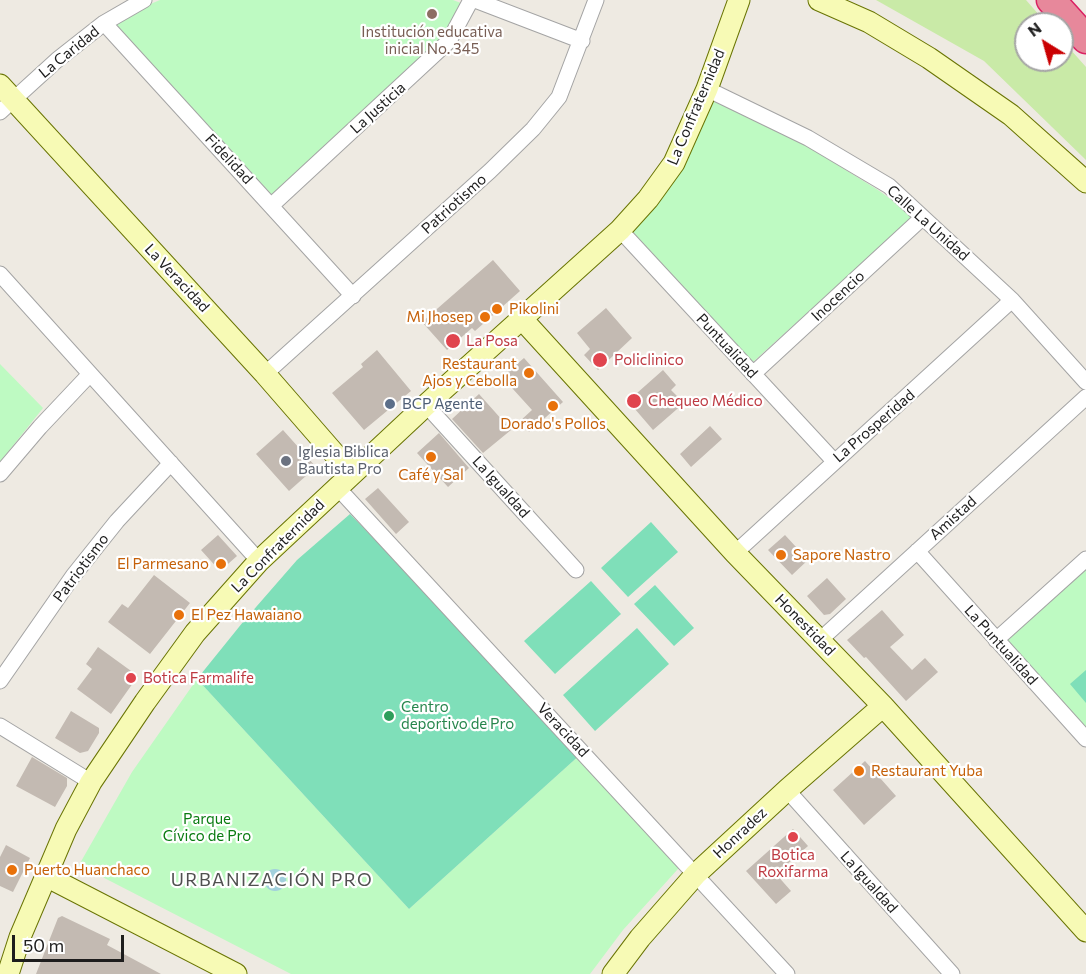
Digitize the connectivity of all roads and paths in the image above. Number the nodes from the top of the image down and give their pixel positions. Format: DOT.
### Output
graph roads {
  1 [pos="144,0"];
  2 [pos="473,0"];
  3 [pos="596,0"];
  4 [pos="739,0"];
  5 [pos="819,0"];
  6 [pos="1051,0"];
  7 [pos="104,23"];
  8 [pos="1086,39"];
  9 [pos="582,41"];
  10 [pos="707,89"];
  11 [pos="4,99"];
  12 [pos="1086,182"];
  13 [pos="272,205"];
  14 [pos="922,218"];
  15 [pos="620,230"];
  16 [pos="2,281"];
  17 [pos="353,296"];
  18 [pos="1012,300"];
  19 [pos="522,319"];
  20 [pos="90,374"];
  21 [pos="265,374"];
  22 [pos="753,374"];
  23 [pos="1086,382"];
  24 [pos="1086,398"];
  25 [pos="426,405"];
  26 [pos="834,461"];
  27 [pos="171,463"];
  28 [pos="0,474"];
  29 [pos="344,480"];
  30 [pos="917,551"];
  31 [pos="735,553"];
  32 [pos="1086,560"];
  33 [pos="259,561"];
  34 [pos="576,570"];
  35 [pos="820,640"];
  36 [pos="996,640"];
  37 [pos="0,681"];
  38 [pos="883,706"];
  39 [pos="0,726"];
  40 [pos="1086,739"];
  41 [pos="91,782"];
  42 [pos="787,790"];
  43 [pos="696,874"];
  44 [pos="46,876"];
  45 [pos="1086,931"];
  46 [pos="8,974"];
  47 [pos="236,974"];
  48 [pos="613,974"];
  49 [pos="788,974"];
  50 [pos="952,974"];
  1 -- 7 [label="street, La Caridad"];
  2 -- 9 [label="street"];
  2 -- 13 [label="street, La Justicia"];
  3 -- 9 [label="street, Patriotismo"];
  4 -- 10 [label="street, La Confraternidad"];
  5 -- 12 [label="street"];
  6 -- 8 [label="highway"];
  7 -- 11 [label="street, La Caridad"];
  7 -- 13 [label="street, Fidelidad"];
  9 -- 17 [label="street, Patriotismo"];
  10 -- 14 [label="street, Calle La Unidad"];
  10 -- 15 [label="street, La Confraternidad"];
  11 -- 21 [label="street, La Veracidad"];
  13 -- 17 [label="street, Fidelidad"];
  14 -- 18 [label="street, Calle La Unidad"];
  14 -- 22 [label="street, Inocencio"];
  15 -- 19 [label="street, La Confraternidad"];
  15 -- 22 [label="street, Puntualidad"];
  16 -- 20 [label="street"];
  17 -- 21 [label="street, Patriotismo"];
  18 -- 23 [label="street, Calle La Unidad"];
  18 -- 26 [label="street, La Prosperidad"];
  19 -- 25 [label="street, La Confraternidad"];
  19 -- 31 [label="street, Honestidad"];
  20 -- 27 [label="street"];
  20 -- 28 [label="street"];
  21 -- 29 [label="street, La Veracidad"];
  22 -- 26 [label="street, Puntualidad"];
  24 -- 30 [label="street, Amistad"];
  25 -- 29 [label="street, La Confraternidad"];
  25 -- 34 [label="street, La Igualdad"];
  26 -- 31 [label="street, La Prosperidad"];
  27 -- 33 [label="street"];
  27 -- 37 [label="street, Patriotismo"];
  29 -- 33 [label="street, La Confraternidad"];
  29 -- 43 [label="street, Veracidad"];
  30 -- 35 [label="street, Amistad"];
  30 -- 36 [label="street, La Puntualidad"];
  31 -- 35 [label="street, Honestidad"];
  32 -- 36 [label="street"];
  33 -- 41 [label="street, La Confraternidad"];
  35 -- 38 [label="street, Honestidad"];
  36 -- 40 [label="street, La Puntualidad"];
  38 -- 42 [label="street, Honradez"];
  38 -- 45 [label="street, Honestidad"];
  39 -- 41 [label="street"];
  41 -- 44 [label="street, La Confraternidad"];
  42 -- 43 [label="street, Honradez"];
  42 -- 50 [label="street, La Igualdad"];
  43 -- 48 [label="street, Honradez"];
  43 -- 49 [label="street, Veracidad"];
  44 -- 46 [label="street, La Confraternidad"];
  44 -- 47 [label="street"];
}
